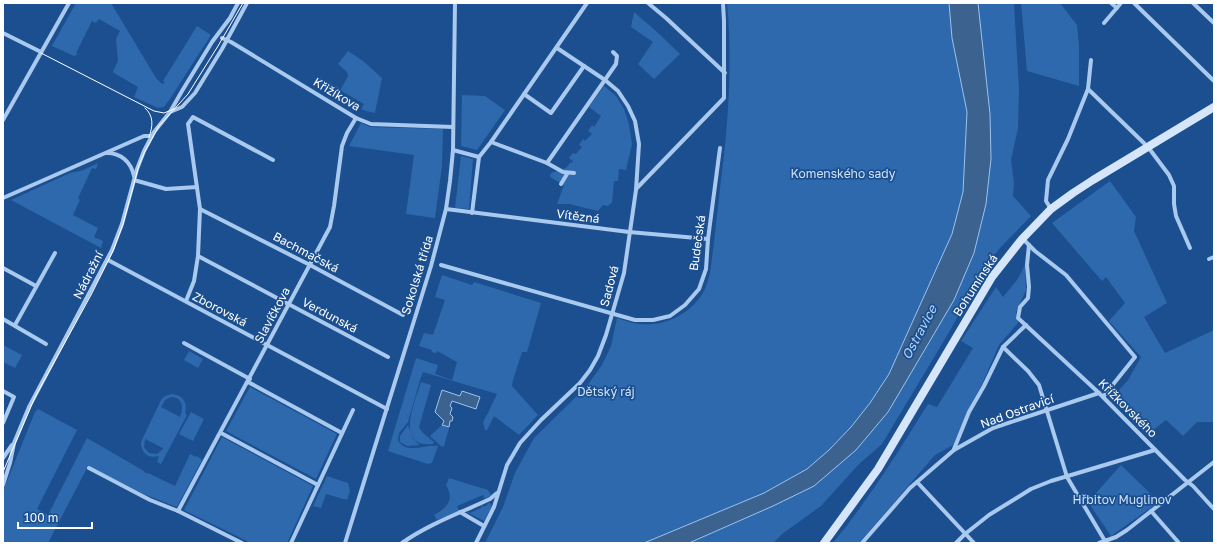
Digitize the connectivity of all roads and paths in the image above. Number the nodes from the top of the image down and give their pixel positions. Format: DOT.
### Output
graph roads {
  1 [pos="69,3"];
  2 [pos="238,3"];
  3 [pos="246,3"];
  4 [pos="455,3"];
  5 [pos="587,3"];
  6 [pos="648,3"];
  7 [pos="723,3"];
  8 [pos="1111,3"];
  9 [pos="1121,3"];
  10 [pos="1134,3"];
  11 [pos="1193,3"];
  12 [pos="1117,8"];
  13 [pos="1104,23"];
  14 [pos="1214,23"];
  15 [pos="3,33"];
  16 [pos="222,38"];
  17 [pos="227,40"];
  18 [pos="557,48"];
  19 [pos="41,52"];
  20 [pos="613,52"];
  21 [pos="1091,60"];
  22 [pos="584,66"];
  23 [pos="725,73"];
  24 [pos="605,80"];
  25 [pos="1214,81"];
  26 [pos="1088,89"];
  27 [pos="524,94"];
  28 [pos="1214,107"];
  29 [pos="170,112"];
  30 [pos="356,118"];
  31 [pos="3,120"];
  32 [pos="453,127"];
  33 [pos="152,136"];
  34 [pos="491,142"];
  35 [pos="1148,147"];
  36 [pos="720,148"];
  37 [pos="452,150"];
  38 [pos="104,154"];
  39 [pos="479,157"];
  40 [pos="273,160"];
  41 [pos="547,163"];
  42 [pos="574,173"];
  43 [pos="567,174"];
  44 [pos="134,180"];
  45 [pos="561,184"];
  46 [pos="197,187"];
  47 [pos="636,190"];
  48 [pos="16,192"];
  49 [pos="3,194"];
  50 [pos="3,198"];
  51 [pos="200,209"];
  52 [pos="446,209"];
  53 [pos="1052,209"];
  54 [pos="472,213"];
  55 [pos="629,232"];
  56 [pos="708,239"];
  57 [pos="1022,239"];
  58 [pos="1029,245"];
  59 [pos="1190,248"];
  60 [pos="55,252"];
  61 [pos="198,256"];
  62 [pos="1214,257"];
  63 [pos="1209,259"];
  64 [pos="108,260"];
  65 [pos="310,265"];
  66 [pos="441,265"];
  67 [pos="3,268"];
  68 [pos="36,286"];
  69 [pos="186,301"];
  70 [pos="289,304"];
  71 [pos="612,313"];
  72 [pos="402,315"];
  73 [pos="3,319"];
  74 [pos="15,325"];
  75 [pos="1026,325"];
  76 [pos="184,343"];
  77 [pos="46,344"];
  78 [pos="267,346"];
  79 [pos="1003,347"];
  80 [pos="388,358"];
  81 [pos="249,380"];
  82 [pos="3,391"];
  83 [pos="1099,393"];
  84 [pos="1103,397"];
  85 [pos="387,409"];
  86 [pos="353,410"];
  87 [pos="1047,410"];
  88 [pos="3,423"];
  89 [pos="220,433"];
  90 [pos="342,433"];
  91 [pos="14,443"];
  92 [pos="954,450"];
  93 [pos="1155,450"];
  94 [pos="3,458"];
  95 [pos="1214,462"];
  96 [pos="89,468"];
  97 [pos="1067,477"];
  98 [pos="917,482"];
  99 [pos="1189,483"];
  100 [pos="3,485"];
  101 [pos="318,485"];
  102 [pos="498,492"];
  103 [pos="1214,508"];
  104 [pos="1151,511"];
  105 [pos="178,512"];
  106 [pos="460,512"];
  107 [pos="484,526"];
  108 [pos="965,534"];
  109 [pos="1107,540"];
  110 [pos="242,543"];
  111 [pos="291,543"];
  112 [pos="345,543"];
  113 [pos="402,543"];
  114 [pos="476,543"];
  115 [pos="824,543"];
  116 [pos="862,543"];
  117 [pos="956,543"];
  118 [pos="974,543"];
  119 [pos="1098,543"];
  120 [pos="1113,543"];
  121 [pos="1179,543"];
  1 -- 19 [label="street"];
  2 -- 29 [label="street, Nádražní"];
  3 -- 17 [label="street, Nádražní"];
  4 -- 32 [label="street, Sokolská třída"];
  5 -- 18 [label="street"];
  6 -- 23 [label="street"];
  7 -- 23 [label="street"];
  8 -- 12 [label="street"];
  9 -- 12 [label="street"];
  10 -- 25 [label="street"];
  11 -- 14 [label="street"];
  12 -- 13 [label="street"];
  15 -- 19 [label="street"];
  16 -- 17 [label="street, Křižíkova"];
  17 -- 29 [label="street, Nádražní"];
  17 -- 30 [label="street, Křižíkova"];
  18 -- 22 [label="street, Sadová"];
  18 -- 27 [label="street"];
  19 -- 31 [label="street"];
  20 -- 24 [label="street"];
  21 -- 26 [label="street"];
  22 -- 24 [label="street, Sadová"];
  22 -- 27 [label="street"];
  23 -- 47 [label="street"];
  24 -- 41 [label="street"];
  24 -- 47 [label="street, Sadová"];
  26 -- 35 [label="street"];
  26 -- 53 [label="street"];
  27 -- 34 [label="street"];
  28 -- 35 [label="main road, Bohumínská"];
  29 -- 33 [label="street, Nádražní"];
  30 -- 32 [label="street, Křižíkova"];
  30 -- 65 [label="street, Slavíčkova"];
  32 -- 37 [label="street, Sokolská třída"];
  33 -- 38 [label="street"];
  33 -- 44 [label="street, Nádražní"];
  34 -- 39 [label="street"];
  34 -- 41 [label="street"];
  35 -- 53 [label="main road, Bohumínská"];
  35 -- 59 [label="street"];
  36 -- 56 [label="street, Budečská"];
  37 -- 39 [label="street"];
  37 -- 52 [label="street, Sokolská třída"];
  38 -- 44 [label="street"];
  38 -- 48 [label="street"];
  39 -- 54 [label="street"];
  40 -- 46 [label="street"];
  41 -- 43 [label="street"];
  42 -- 43 [label="street"];
  43 -- 45 [label="street"];
  44 -- 46 [label="street"];
  44 -- 64 [label="street, Nádražní"];
  46 -- 51 [label="street"];
  47 -- 55 [label="street, Sadová"];
  48 -- 49 [label="street"];
  48 -- 50 [label="street"];
  51 -- 61 [label="street"];
  51 -- 65 [label="street, Bachmačská"];
  52 -- 54 [label="street, Vítězná"];
  52 -- 85 [label="street, Sokolská třída"];
  53 -- 57 [label="main road, Bohumínská"];
  54 -- 55 [label="street, Vítězná"];
  55 -- 56 [label="street, Vítězná"];
  55 -- 71 [label="street, Sadová"];
  56 -- 71 [label="street, Budečská"];
  57 -- 58 [label="street"];
  57 -- 115 [label="main road, Bohumínská"];
  58 -- 75 [label="street"];
  58 -- 84 [label="street"];
  60 -- 68 [label="street"];
  61 -- 69 [label="street"];
  61 -- 70 [label="street, Verdunská"];
  62 -- 63 [label="street"];
  64 -- 69 [label="street, Zborovská"];
  64 -- 91 [label="street, Nádražní"];
  65 -- 70 [label="street, Slavíčkova"];
  65 -- 72 [label="street, Bachmačská"];
  66 -- 71 [label="street, Budečská"];
  67 -- 68 [label="street"];
  68 -- 74 [label="street"];
  69 -- 78 [label="street, Zborovská"];
  70 -- 78 [label="street, Slavíčkova"];
  70 -- 80 [label="street, Verdunská"];
  71 -- 102 [label="street, Sadová"];
  73 -- 74 [label="street"];
  74 -- 77 [label="street"];
  75 -- 79 [label="street"];
  75 -- 83 [label="street, Křížkovského"];
  76 -- 81 [label="street"];
  78 -- 81 [label="street, Slavíčkova"];
  78 -- 85 [label="street, Zborovská"];
  79 -- 87 [label="street"];
  79 -- 92 [label="street"];
  81 -- 89 [label="street, Slavíčkova"];
  81 -- 90 [label="street"];
  82 -- 88 [label="street"];
  83 -- 84 [label="street, Křížkovského"];
  83 -- 87 [label="street, Nad Ostravicí"];
  84 -- 93 [label="street, Křížkovského"];
  85 -- 112 [label="street, Sokolská třída"];
  86 -- 90 [label="street"];
  87 -- 92 [label="street, Nad Ostravicí"];
  87 -- 97 [label="street"];
  89 -- 101 [label="street"];
  89 -- 105 [label="street, Slavíčkova"];
  90 -- 101 [label="street"];
  91 -- 94 [label="street, Nádražní"];
  91 -- 100 [label="street, Nádražní"];
  92 -- 98 [label="street, Nad Ostravicí"];
  93 -- 97 [label="street"];
  93 -- 99 [label="street, Křížkovského"];
  95 -- 99 [label="street"];
  96 -- 105 [label="street"];
  97 -- 108 [label="street"];
  97 -- 109 [label="street"];
  98 -- 108 [label="street"];
  98 -- 116 [label="street, Nad Ostravicí"];
  99 -- 103 [label="street, Křížkovského"];
  99 -- 104 [label="street"];
  101 -- 111 [label="street"];
  102 -- 106 [label="street"];
  102 -- 107 [label="street, Sadová"];
  104 -- 109 [label="street"];
  104 -- 121 [label="street"];
  105 -- 110 [label="street"];
  106 -- 107 [label="street"];
  106 -- 113 [label="street"];
  107 -- 114 [label="street, Sadová"];
  108 -- 117 [label="street"];
  108 -- 118 [label="street"];
  109 -- 119 [label="street"];
  109 -- 120 [label="street"];
}
